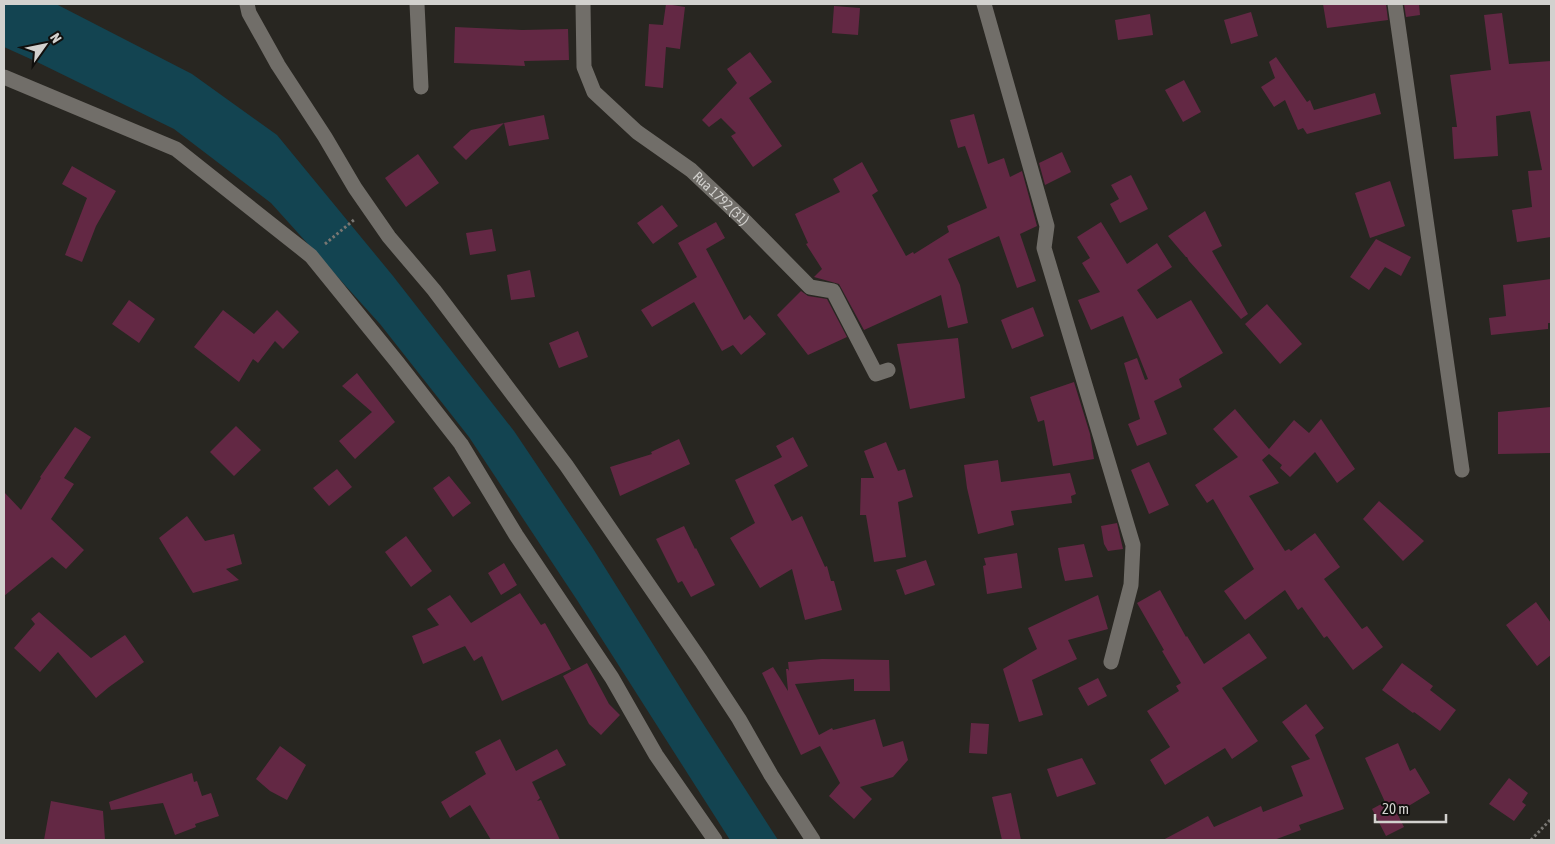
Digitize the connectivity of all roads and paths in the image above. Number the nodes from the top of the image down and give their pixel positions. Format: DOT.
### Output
graph roads {
  1 [pos="247,4"];
  2 [pos="417,4"];
  3 [pos="583,4"];
  4 [pos="984,4"];
  5 [pos="1395,4"];
  6 [pos="4,77"];
  7 [pos="420,87"];
  8 [pos="369,208"];
  9 [pos="311,256"];
  10 [pos="888,370"];
  11 [pos="1462,470"];
  12 [pos="1111,662"];
  13 [pos="1551,820"];
  14 [pos="715,840"];
  15 [pos="813,840"];
  16 [pos="1531,840"];
  1 -- 8 [label="street"];
  2 -- 7 [label="street"];
  3 -- 10 [label="street, Rua 1792 (31)"];
  4 -- 12 [label="street"];
  5 -- 11 [label="street"];
  6 -- 9 [label="street"];
  8 -- 9 [label="path"];
  8 -- 15 [label="street"];
  9 -- 14 [label="street"];
  13 -- 16 [label="path"];
}
